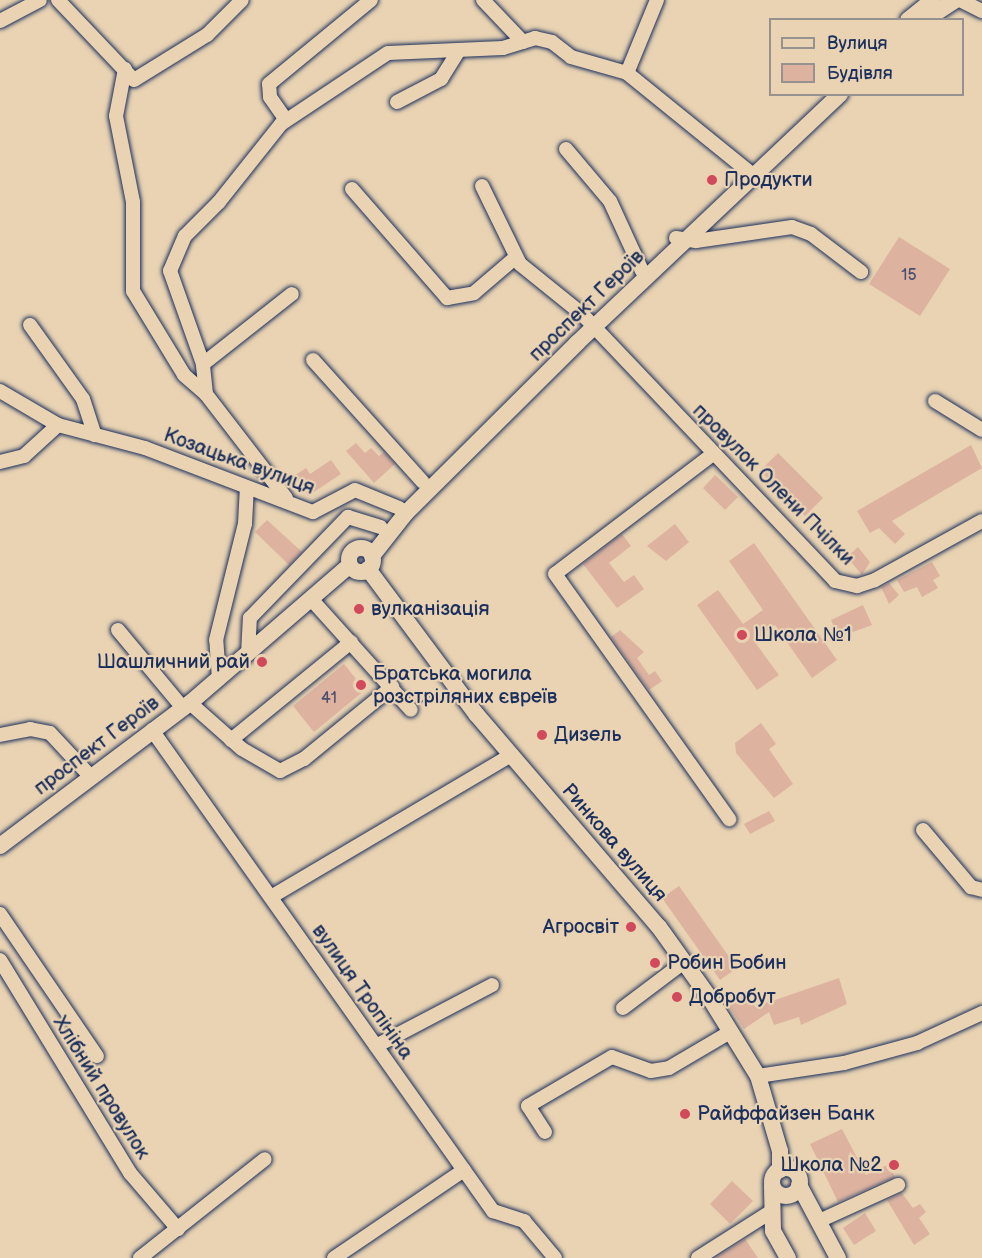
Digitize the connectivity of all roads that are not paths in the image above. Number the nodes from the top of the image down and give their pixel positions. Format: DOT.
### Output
graph roads {
  1 [pos="40,0"];
  2 [pos="58,0"];
  3 [pos="243,0"];
  4 [pos="371,0"];
  5 [pos="483,0"];
  6 [pos="657,0"];
  7 [pos="934,0"];
  8 [pos="958,0"];
  9 [pos="982,11"];
  10 [pos="911,18"];
  11 [pos="928,18"];
  12 [pos="0,21"];
  13 [pos="523,42"];
  14 [pos="458,52"];
  15 [pos="627,73"];
  16 [pos="130,74"];
  17 [pos="824,96"];
  18 [pos="838,96"];
  19 [pos="397,102"];
  20 [pos="286,120"];
  21 [pos="566,149"];
  22 [pos="750,173"];
  23 [pos="482,186"];
  24 [pos="352,189"];
  25 [pos="681,239"];
  26 [pos="516,257"];
  27 [pos="642,271"];
  28 [pos="861,272"];
  29 [pos="292,294"];
  30 [pos="30,325"];
  31 [pos="590,325"];
  32 [pos="313,360"];
  33 [pos="203,364"];
  34 [pos="0,391"];
  35 [pos="206,393"];
  36 [pos="935,401"];
  37 [pos="58,425"];
  38 [pos="982,430"];
  39 [pos="95,435"];
  40 [pos="713,454"];
  41 [pos="0,462"];
  42 [pos="423,482"];
  43 [pos="247,489"];
  44 [pos="286,498"];
  45 [pos="399,508"];
  46 [pos="982,521"];
  47 [pos="381,526"];
  48 [pos="368,558"];
  49 [pos="311,599"];
  50 [pos="118,630"];
  51 [pos="351,642"];
  52 [pos="248,654"];
  53 [pos="219,679"];
  54 [pos="392,687"];
  55 [pos="186,706"];
  56 [pos="411,710"];
  57 [pos="152,730"];
  58 [pos="0,735"];
  59 [pos="231,740"];
  60 [pos="511,755"];
  61 [pos="91,777"];
  62 [pos="729,819"];
  63 [pos="923,830"];
  64 [pos="0,846"];
  65 [pos="982,890"];
  66 [pos="271,897"];
  67 [pos="0,914"];
  68 [pos="0,960"];
  69 [pos="684,963"];
  70 [pos="492,985"];
  71 [pos="624,1008"];
  72 [pos="982,1013"];
  73 [pos="730,1032"];
  74 [pos="376,1046"];
  75 [pos="97,1056"];
  76 [pos="758,1076"];
  77 [pos="545,1132"];
  78 [pos="265,1159"];
  79 [pos="464,1170"];
  80 [pos="780,1170"];
  81 [pos="799,1185"];
  82 [pos="898,1185"];
  83 [pos="772,1186"];
  84 [pos="769,1213"];
  85 [pos="819,1221"];
  86 [pos="178,1229"];
  87 [pos="707,1256"];
  88 [pos="140,1258"];
  89 [pos="334,1258"];
  90 [pos="555,1258"];
  91 [pos="788,1258"];
  92 [pos="838,1258"];
  1 -- 12 [label="street"];
  2 -- 16 [label="street"];
  3 -- 16 [label="street"];
  4 -- 20 [label="street"];
  5 -- 13 [label="street"];
  6 -- 15 [label="street"];
  7 -- 10 [label="main road"];
  8 -- 9 [label="street"];
  8 -- 11 [label="main road"];
  13 -- 14 [label="street"];
  13 -- 15 [label="street"];
  14 -- 19 [label="street"];
  14 -- 20 [label="street"];
  15 -- 22 [label="street"];
  16 -- 35 [label="street"];
  17 -- 22 [label="main road, проспект Героїв"];
  18 -- 22 [label="main road, проспект Героїв"];
  20 -- 33 [label="street"];
  21 -- 27 [label="street"];
  22 -- 25 [label="main road, проспект Героїв"];
  23 -- 26 [label="street"];
  24 -- 26 [label="street"];
  25 -- 27 [label="main road, проспект Героїв"];
  25 -- 28 [label="street"];
  25 -- 31 [label="main road, проспект Героїв"];
  26 -- 31 [label="street, провулок Олени Пчілки"];
  27 -- 31 [label="main road, проспект Героїв"];
  29 -- 33 [label="street"];
  30 -- 39 [label="street"];
  31 -- 40 [label="street, провулок Олени Пчілки"];
  31 -- 42 [label="main road, проспект Героїв"];
  31 -- 48 [label="main road, проспект Героїв"];
  32 -- 42 [label="street"];
  33 -- 35 [label="street"];
  34 -- 37 [label="street, Козацька вулиця"];
  35 -- 44 [label="street"];
  36 -- 38 [label="street"];
  37 -- 39 [label="street, Козацька вулиця"];
  37 -- 41 [label="street"];
  39 -- 43 [label="street, Козацька вулиця"];
  40 -- 46 [label="street, провулок Олени Пчілки"];
  40 -- 62 [label="street"];
  42 -- 45 [label="main road, проспект Героїв"];
  43 -- 44 [label="street, Козацька вулиця"];
  43 -- 53 [label="street"];
  44 -- 45 [label="street, Козацька вулиця"];
  45 -- 47 [label="main road, проспект Героїв"];
  47 -- 48 [label="main road, проспект Героїв"];
  47 -- 52 [label="street"];
  48 -- 49 [label="main road, проспект Героїв"];
  48 -- 60 [label="main road, Ринкова вулиця"];
  49 -- 51 [label="street"];
  49 -- 52 [label="main road, проспект Героїв"];
  50 -- 55 [label="street"];
  51 -- 54 [label="street"];
  51 -- 59 [label="street"];
  52 -- 53 [label="main road, проспект Героїв"];
  53 -- 55 [label="main road, проспект Героїв"];
  54 -- 56 [label="street"];
  54 -- 59 [label="street"];
  55 -- 57 [label="main road, проспект Героїв"];
  55 -- 59 [label="street"];
  57 -- 61 [label="main road, проспект Героїв"];
  57 -- 66 [label="street, вулиця Тропініна"];
  58 -- 61 [label="street"];
  60 -- 66 [label="street"];
  60 -- 69 [label="main road, Ринкова вулиця"];
  61 -- 64 [label="main road, проспект Героїв"];
  63 -- 65 [label="street"];
  66 -- 74 [label="street, вулиця Тропініна"];
  67 -- 75 [label="street"];
  68 -- 86 [label="street, Хлібний провулок"];
  69 -- 71 [label="street"];
  69 -- 73 [label="main road, Ринкова вулиця"];
  70 -- 74 [label="street"];
  72 -- 76 [label="street"];
  73 -- 76 [label="main road, Ринкова вулиця"];
  73 -- 77 [label="street"];
  74 -- 79 [label="street, вулиця Тропініна"];
  76 -- 80 [label="main road, Ринкова вулиця"];
  78 -- 86 [label="street"];
  79 -- 89 [label="street"];
  79 -- 90 [label="street, вулиця Тропініна"];
  80 -- 81 [label="main road"];
  80 -- 83 [label="main road"];
  81 -- 83 [label="main road"];
  81 -- 85 [label="main road"];
  82 -- 85 [label="street"];
  83 -- 84 [label="main road"];
  84 -- 87 [label="street"];
  84 -- 91 [label="main road"];
  85 -- 92 [label="main road"];
  86 -- 88 [label="street"];
}
